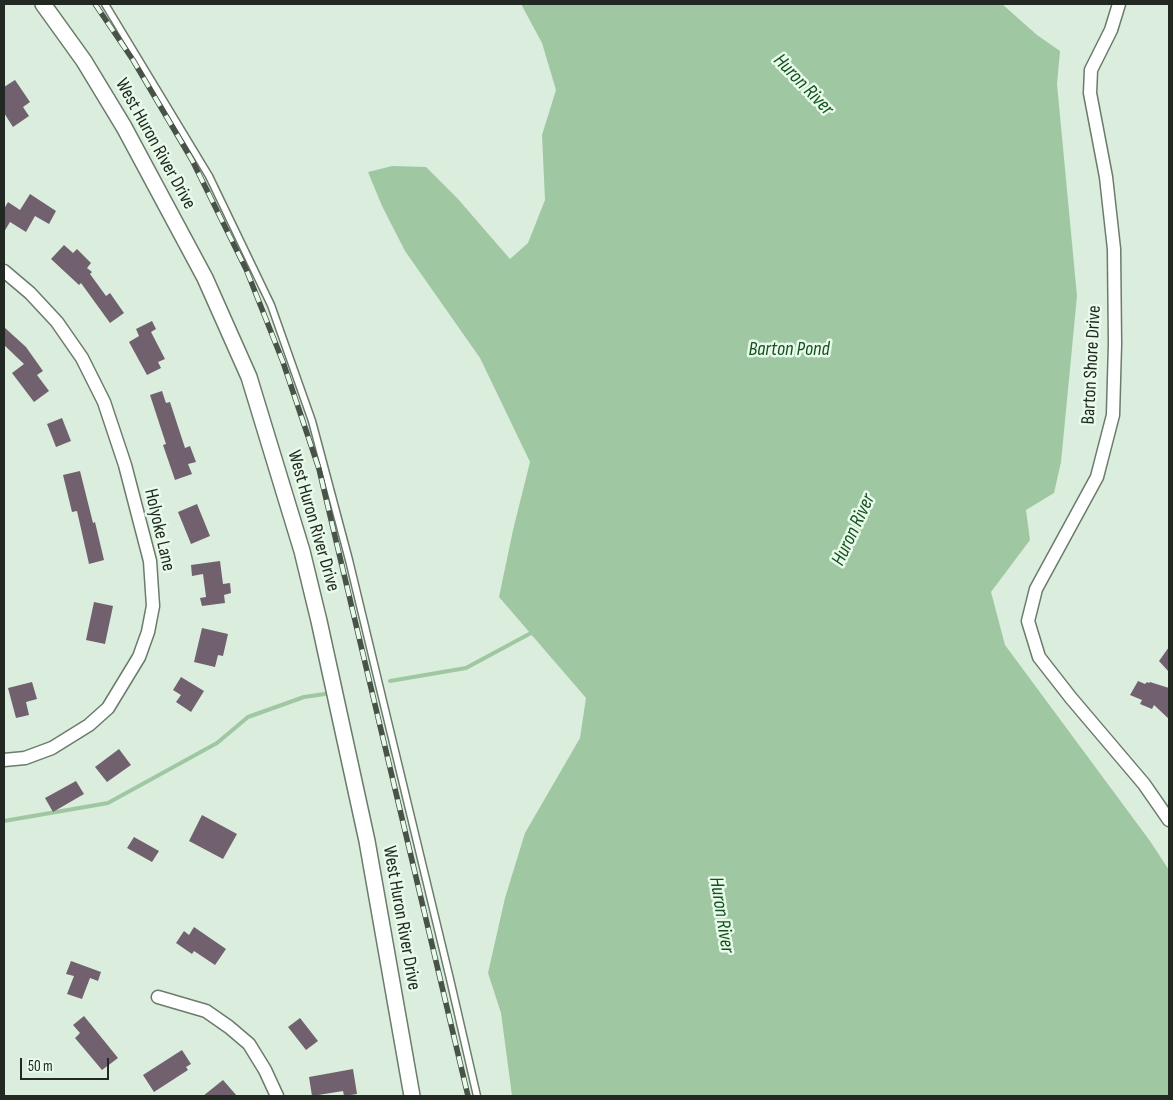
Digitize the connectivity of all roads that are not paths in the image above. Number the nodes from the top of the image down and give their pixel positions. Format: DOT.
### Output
graph roads {
  1 [pos="43,4"];
  2 [pos="105,4"];
  3 [pos="1119,4"];
  4 [pos="4,271"];
  5 [pos="4,760"];
  6 [pos="1169,820"];
  7 [pos="158,997"];
  8 [pos="277,1096"];
  9 [pos="412,1096"];
  10 [pos="476,1096"];
  1 -- 9 [label="street, West Huron River Drive"];
  2 -- 10 [label="lane"];
  3 -- 6 [label="street, Barton Shore Drive"];
  4 -- 5 [label="street, Holyoke Lane"];
  7 -- 8 [label="street"];
}
